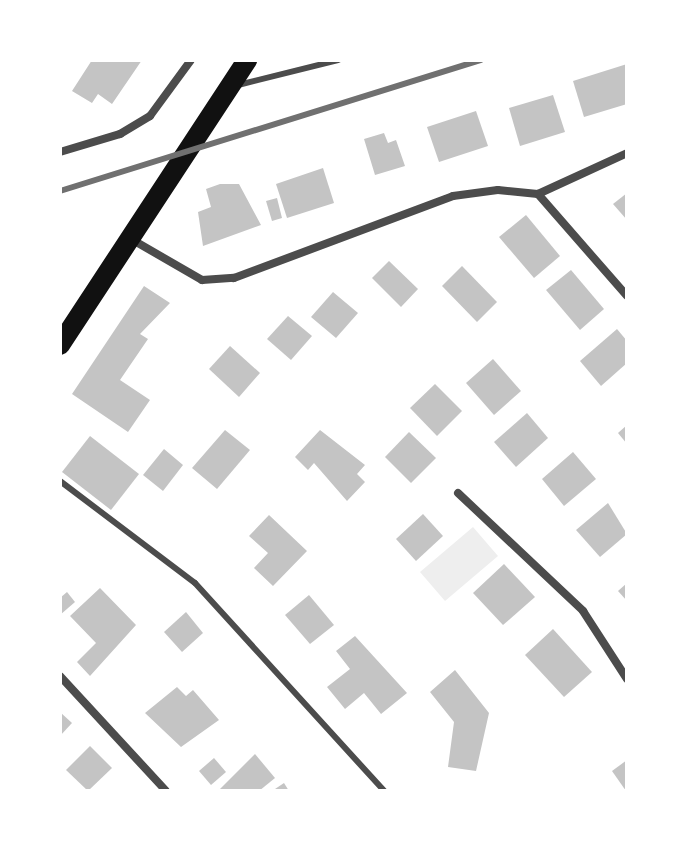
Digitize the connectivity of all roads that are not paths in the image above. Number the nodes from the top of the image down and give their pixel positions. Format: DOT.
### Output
graph roads {
  1 [pos="191,60"];
  2 [pos="247,60"];
  3 [pos="338,60"];
  4 [pos="231,86"];
  5 [pos="60,152"];
  6 [pos="627,153"];
  7 [pos="538,194"];
  8 [pos="131,239"];
  9 [pos="627,296"];
  10 [pos="60,345"];
  11 [pos="60,481"];
  12 [pos="458,493"];
  13 [pos="60,676"];
  14 [pos="627,679"];
  15 [pos="166,791"];
  16 [pos="384,791"];
  1 -- 5 [label="street"];
  2 -- 4 [label="main road"];
  3 -- 4 [label="lane"];
  4 -- 8 [label="main road"];
  6 -- 7 [label="street"];
  7 -- 8 [label="street"];
  7 -- 9 [label="street"];
  8 -- 10 [label="main road"];
  11 -- 16 [label="lane"];
  12 -- 14 [label="street"];
  13 -- 15 [label="street"];
}
